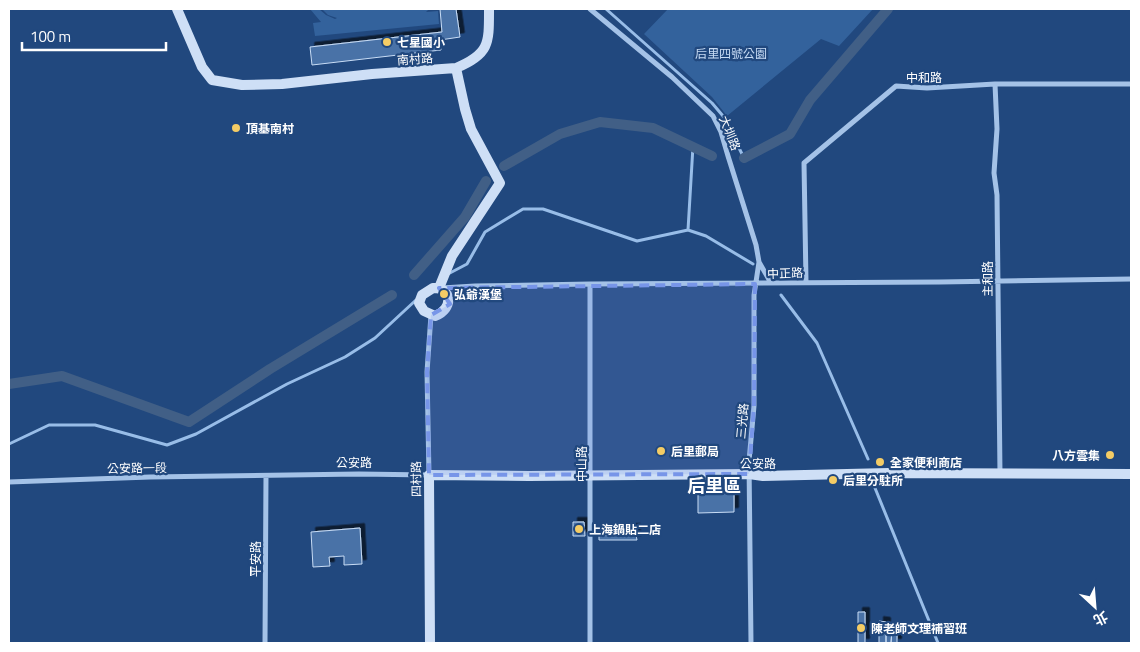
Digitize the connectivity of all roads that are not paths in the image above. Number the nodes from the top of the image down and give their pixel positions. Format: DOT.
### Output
graph roads {
  1 [pos="177,9"];
  2 [pos="489,9"];
  3 [pos="590,9"];
  4 [pos="456,68"];
  5 [pos="995,84"];
  6 [pos="1131,84"];
  7 [pos="759,262"];
  8 [pos="1131,279"];
  9 [pos="997,281"];
  10 [pos="806,282"];
  11 [pos="771,283"];
  12 [pos="590,284"];
  13 [pos="755,284"];
  14 [pos="439,288"];
  15 [pos="431,315"];
  16 [pos="749,474"];
  17 [pos="1000,474"];
  18 [pos="1131,474"];
  19 [pos="429,475"];
  20 [pos="266,476"];
  21 [pos="591,476"];
  22 [pos="9,482"];
  23 [pos="265,643"];
  24 [pos="430,643"];
  25 [pos="590,643"];
  26 [pos="751,643"];
  1 -- 4 [label="main road, 南村路"];
  2 -- 4 [label="main road"];
  3 -- 7 [label="street, 大圳路"];
  4 -- 14 [label="main road"];
  5 -- 6 [label="street, 中和路"];
  5 -- 9 [label="street, 主和路"];
  5 -- 10 [label="street, 中和路"];
  7 -- 11 [label="street, 大圳路"];
  7 -- 13 [label="street, 三光路"];
  8 -- 9 [label="street, 中正路"];
  9 -- 10 [label="street, 中正路"];
  9 -- 17 [label="street, 主和路"];
  10 -- 11 [label="street, 中正路"];
  11 -- 13 [label="street, 中正路"];
  12 -- 13 [label="street, 中正路"];
  12 -- 14 [label="street, 中正路"];
  12 -- 21 [label="street, 中山路"];
  13 -- 16 [label="street, 三光路"];
  14 -- 15 [label="main road"];
  14 -- 15 [label="main road"];
  15 -- 19 [label="street, 四村路"];
  16 -- 17 [label="main road, 公安路"];
  16 -- 21 [label="main road, 公安路"];
  16 -- 26 [label="street, 三光路"];
  17 -- 18 [label="main road, 公安路"];
  19 -- 20 [label="street, 公安路"];
  19 -- 21 [label="main road, 公安路"];
  19 -- 24 [label="main road, 四村路"];
  20 -- 22 [label="street, 公安路一段"];
  20 -- 23 [label="street, 平安路"];
  21 -- 25 [label="street, 中山路"];
}
